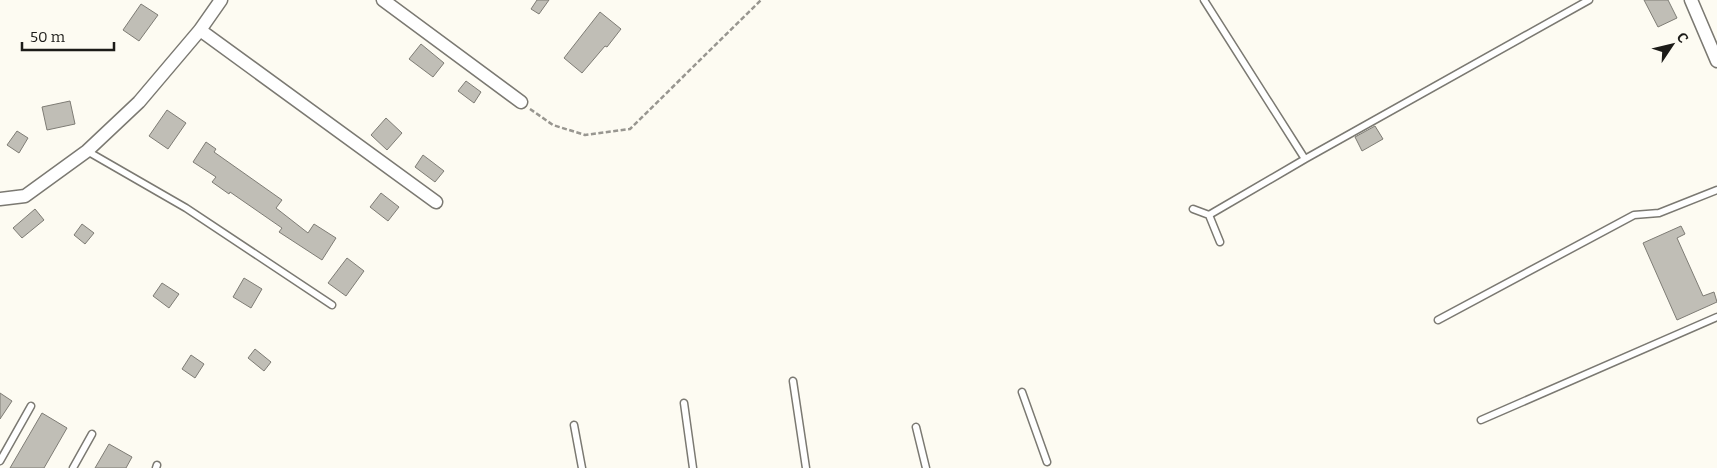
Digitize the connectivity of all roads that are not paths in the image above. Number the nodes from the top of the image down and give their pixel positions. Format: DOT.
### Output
graph roads {
  1 [pos="221,0"];
  2 [pos="383,0"];
  3 [pos="1204,0"];
  4 [pos="1589,0"];
  5 [pos="1691,0"];
  6 [pos="200,30"];
  7 [pos="1717,61"];
  8 [pos="521,102"];
  9 [pos="87,151"];
  10 [pos="1305,159"];
  11 [pos="1717,190"];
  12 [pos="0,199"];
  13 [pos="436,202"];
  14 [pos="1193,209"];
  15 [pos="1209,215"];
  16 [pos="1220,242"];
  17 [pos="332,304"];
  18 [pos="1717,316"];
  19 [pos="1438,320"];
  20 [pos="793,382"];
  21 [pos="1022,392"];
  22 [pos="684,403"];
  23 [pos="31,406"];
  24 [pos="1481,420"];
  25 [pos="574,425"];
  26 [pos="916,427"];
  27 [pos="92,434"];
  28 [pos="0,461"];
  29 [pos="1047,462"];
  30 [pos="73,468"];
  31 [pos="582,468"];
  32 [pos="693,468"];
  33 [pos="806,468"];
  34 [pos="926,468"];
  1 -- 6 [label="street"];
  2 -- 8 [label="street"];
  3 -- 10 [label="lane"];
  4 -- 10 [label="lane"];
  5 -- 7 [label="street"];
  6 -- 9 [label="street"];
  6 -- 13 [label="street"];
  9 -- 12 [label="street"];
  9 -- 17 [label="lane"];
  10 -- 15 [label="lane"];
  11 -- 19 [label="lane"];
  14 -- 15 [label="lane"];
  15 -- 16 [label="lane"];
  18 -- 24 [label="lane"];
  20 -- 33 [label="lane"];
  21 -- 29 [label="lane"];
  22 -- 32 [label="lane"];
  23 -- 28 [label="lane"];
  25 -- 31 [label="lane"];
  26 -- 34 [label="lane"];
  27 -- 30 [label="lane"];
}
